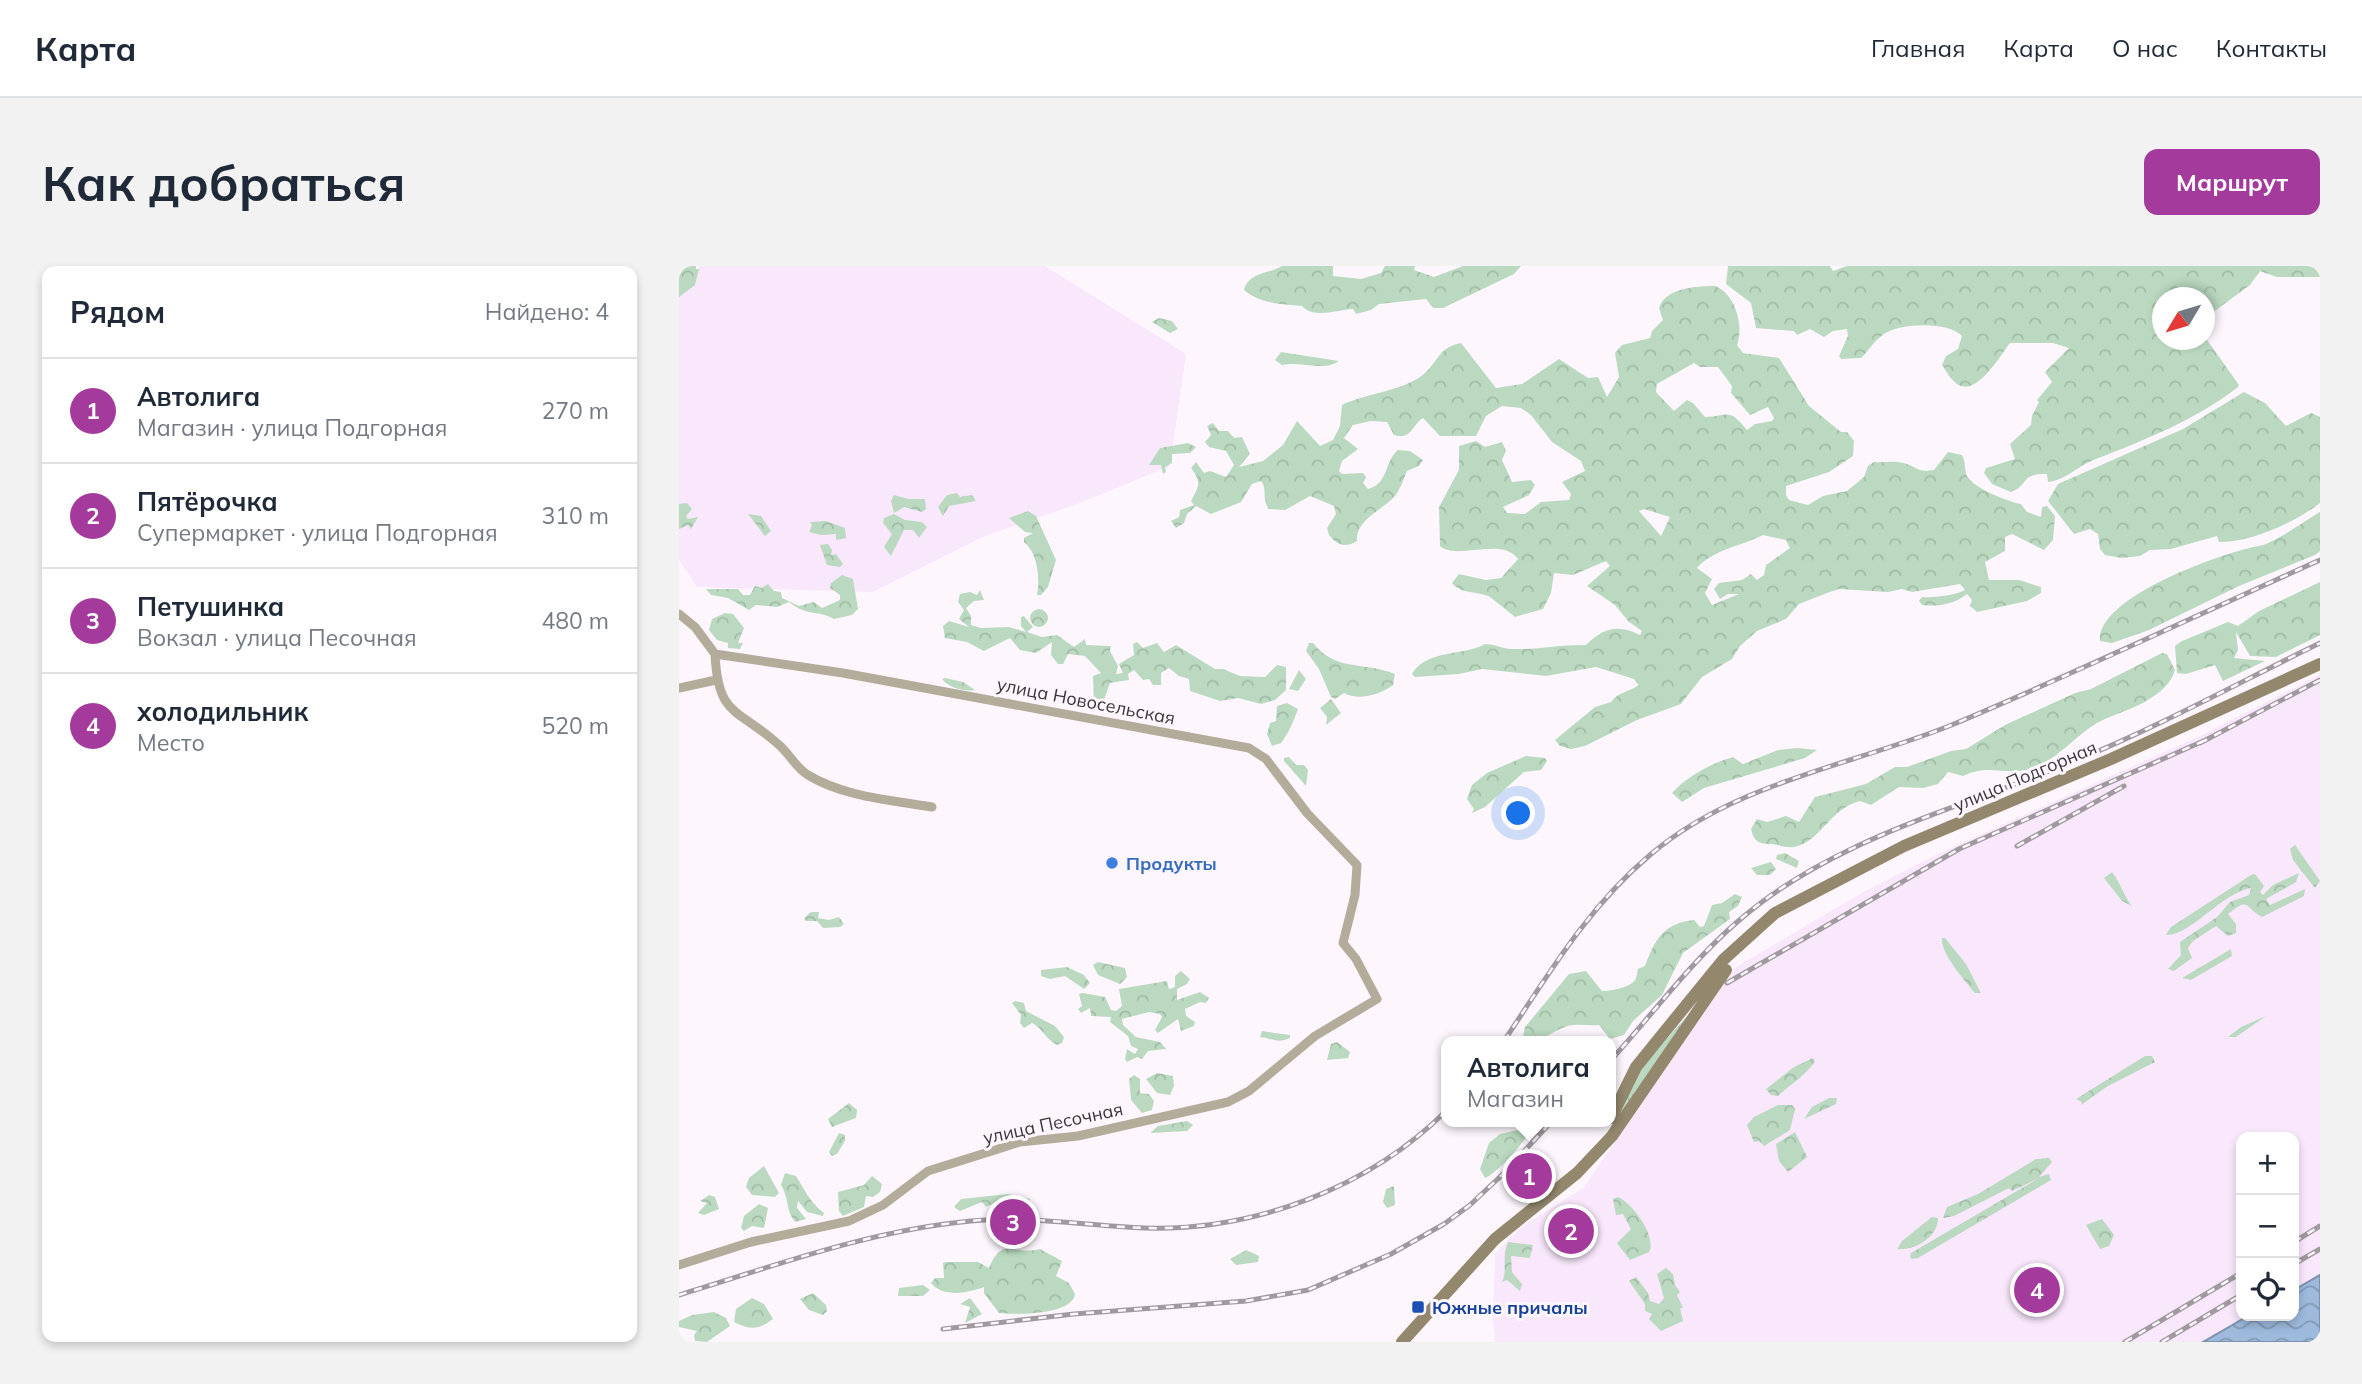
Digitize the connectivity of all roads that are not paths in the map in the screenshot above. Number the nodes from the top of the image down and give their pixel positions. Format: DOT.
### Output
graph roads {
  1 [pos="679,614"];
  2 [pos="715,654"];
  3 [pos="2320,664"];
  4 [pos="716,680"];
  5 [pos="679,688"];
  6 [pos="932,807"];
  7 [pos="1752,934"];
  8 [pos="1356,959"];
  9 [pos="1616,1108"];
  10 [pos="1606,1127"];
  11 [pos="1591,1158"];
  12 [pos="679,1265"];
  13 [pos="1402,1342"];
  1 -- 2 [label="street"];
  2 -- 4 [label="street"];
  2 -- 8 [label="street, улица Новосельская"];
  3 -- 7 [label="main road, улица Подгорная"];
  4 -- 5 [label="street"];
  4 -- 6 [label="street"];
  7 -- 9 [label="main road, улица Подгорная"];
  7 -- 11 [label="main road, улица Подгорная"];
  8 -- 12 [label="street, улица Песочная"];
  10 -- 11 [label="main road, улица Подгорная"];
  11 -- 13 [label="main road, улица Подгорная"];
}
